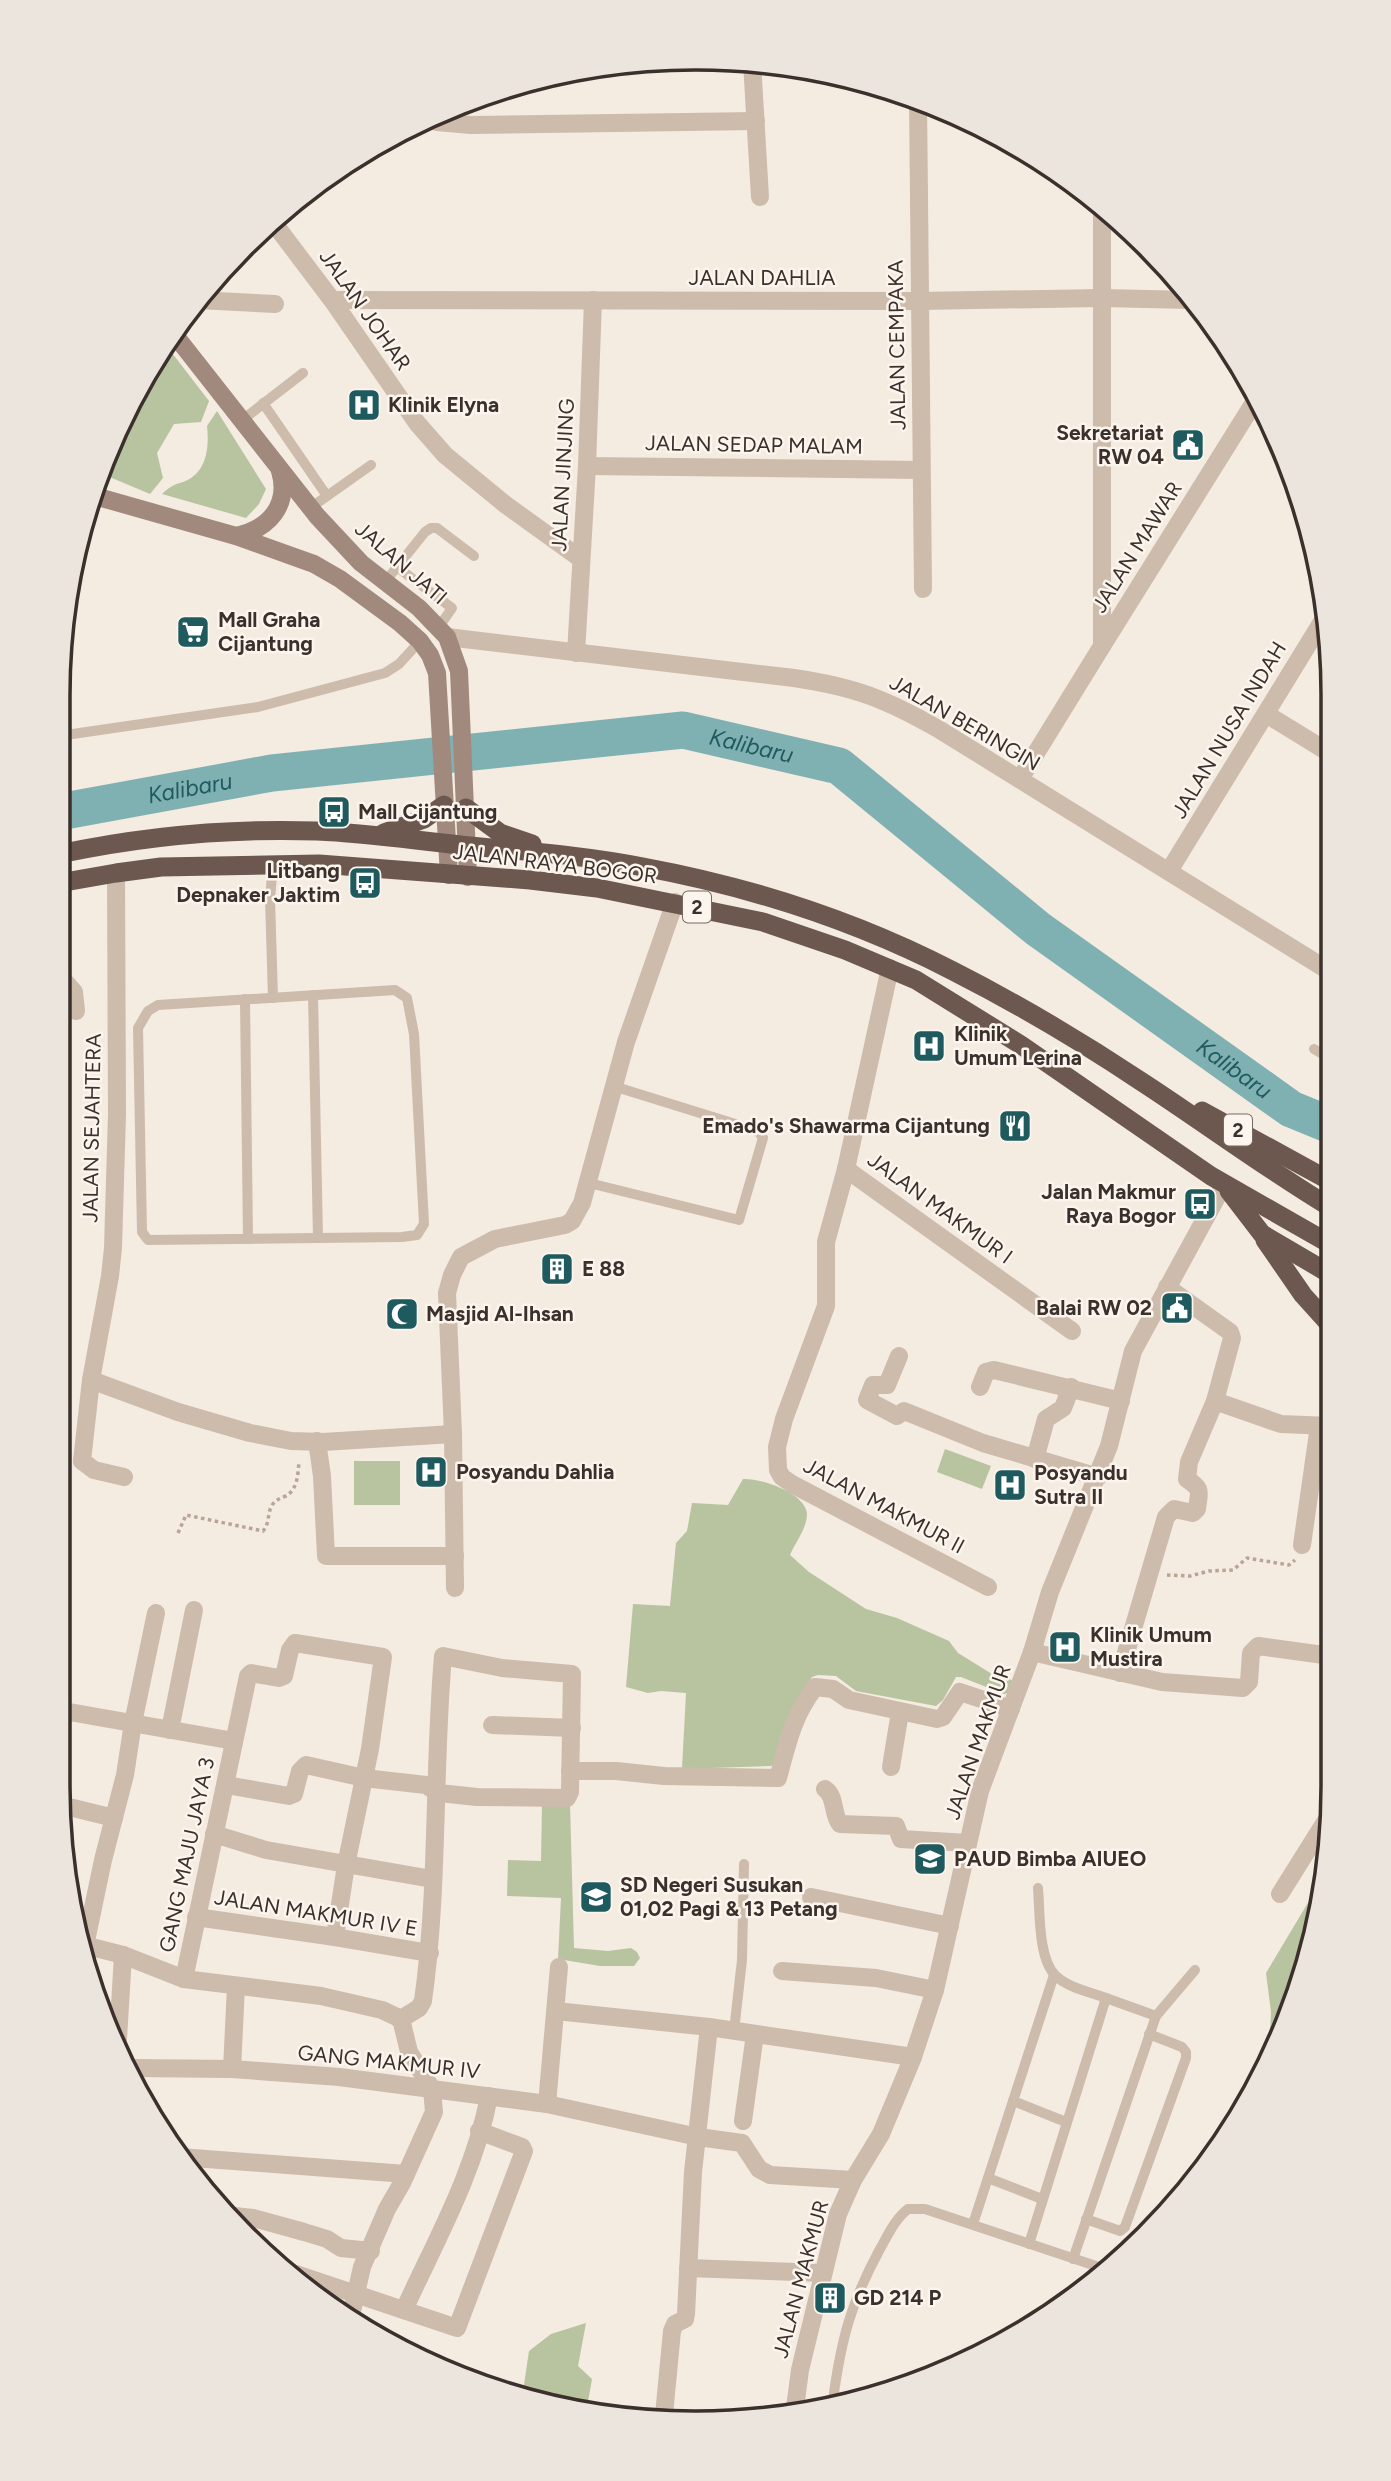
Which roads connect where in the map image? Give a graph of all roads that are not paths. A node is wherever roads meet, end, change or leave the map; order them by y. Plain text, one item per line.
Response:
1 (753, 73) edge
2 (918, 111) edge
3 (756, 121) junction
4 (446, 123) edge
5 (760, 197) dead end
6 (1102, 220) edge
7 (278, 229) edge
8 (1101, 298) junction
9 (211, 300) edge
10 (332, 300) junction
11 (593, 300) junction
12 (1180, 300) edge
13 (919, 301) junction
14 (275, 304) dead end
15 (180, 341) edge
16 (303, 373) dead end
17 (264, 402) junction
18 (1250, 408) edge
19 (241, 421) junction
20 (371, 465) dead end
21 (587, 466) junction
22 (920, 470) junction
23 (280, 471) junction
24 (327, 496) junction
25 (102, 498) edge
26 (310, 508) junction
27 (236, 536) junction
28 (474, 556) dead end
29 (581, 559) junction
30 (397, 567) junction
31 (385, 582) junction
32 (923, 589) dead end
33 (1317, 629) edge
34 (443, 632) junction
35 (420, 642) junction
36 (1102, 646) junction
37 (576, 653) junction
38 (1266, 714) junction
39 (70, 734) edge
40 (1321, 748) edge
41 (1020, 779) junction
42 (444, 798) junction
43 (466, 803) junction
44 (373, 836) junction
45 (447, 843) junction
46 (468, 845) junction
47 (70, 852) edge
48 (572, 856) junction
49 (273, 864) junction
50 (1169, 871) junction
51 (116, 873) junction
52 (459, 876) junction
53 (70, 881) edge
54 (675, 902) junction
55 (1321, 966) edge
56 (890, 968) junction
57 (70, 987) edge
58 (313, 995) junction
59 (273, 998) junction
60 (245, 999) junction
61 (76, 1011) dead end
62 (1314, 1049) dead end
63 (1321, 1053) edge
64 (1144, 1083) junction
65 (613, 1086) junction
66 (846, 1169) junction
67 (1321, 1176) edge
68 (589, 1183) junction
69 (1231, 1188) junction
70 (1321, 1201) edge
71 (1262, 1234) junction
72 (318, 1238) junction
73 (248, 1239) junction
74 (1321, 1239) edge
75 (1321, 1269) edge
76 (1167, 1287) junction
77 (1321, 1315) edge
78 (1072, 1331) dead end
79 (899, 1356) dead end
80 (91, 1380) junction
81 (980, 1387) dead end
82 (1071, 1387) junction
83 (1121, 1401) junction
84 (1215, 1401) junction
85 (1321, 1426) edge
86 (453, 1434) junction
87 (309, 1441) junction
88 (1321, 1447) edge
89 (1035, 1459) junction
90 (124, 1477) dead end
91 (1098, 1477) junction
92 (1302, 1545) road end
93 (455, 1556) junction
94 (988, 1587) dead end
95 (455, 1588) dead end
96 (194, 1609) dead end
97 (156, 1613) dead end
98 (1032, 1653) junction
99 (1321, 1655) edge
100 (1120, 1673) junction
101 (1010, 1709) junction
102 (70, 1712) edge
103 (900, 1712) junction
104 (133, 1723) junction
105 (492, 1725) dead end
106 (572, 1728) junction
107 (170, 1730) junction
108 (234, 1741) junction
109 (891, 1767) dead end
110 (570, 1771) junction
111 (364, 1777) junction
112 (226, 1785) junction
113 (825, 1789) dead end
114 (437, 1792) junction
115 (71, 1807) edge
116 (114, 1818) junction
117 (1320, 1831) edge
118 (214, 1834) junction
119 (968, 1843) junction
120 (744, 1864) dead end
121 (346, 1865) junction
122 (432, 1879) junction
123 (1038, 1888) dead end
124 (1280, 1894) dead end
125 (811, 1897) dead end
126 (196, 1917) junction
127 (950, 1926) junction
128 (88, 1933) edge
129 (335, 1937) junction
130 (91, 1947) edge
131 (430, 1954) junction
132 (123, 1955) junction
133 (559, 1967) dead end
134 (1195, 1970) dead end
135 (782, 1971) dead end
136 (1054, 1975) junction
137 (184, 1979) junction
138 (236, 1986) junction
139 (935, 1990) junction
140 (1106, 1998) junction
141 (556, 2011) junction
142 (1156, 2016) junction
143 (401, 2019) junction
144 (118, 2025) edge
145 (709, 2027) junction
146 (734, 2031) junction
147 (755, 2034) junction
148 (1149, 2034) junction
149 (913, 2057) junction
150 (138, 2067) edge
151 (232, 2069) junction
152 (432, 2089) junction
153 (489, 2096) junction
154 (1013, 2101) junction
155 (547, 2104) junction
156 (743, 2121) dead end
157 (1066, 2123) junction
158 (480, 2131) junction
159 (698, 2137) junction
160 (193, 2158) edge
161 (406, 2174) junction
162 (988, 2178) junction
163 (853, 2180) junction
164 (1042, 2199) junction
165 (243, 2217) edge
166 (1086, 2220) junction
167 (973, 2224) junction
168 (1029, 2244) junction
169 (371, 2251) junction
170 (1073, 2259) junction
171 (1096, 2266) edge
172 (688, 2268) junction
173 (823, 2273) junction
174 (312, 2279) edge
175 (356, 2294) junction
176 (353, 2309) edge
177 (404, 2309) junction
178 (834, 2395) edge
179 (795, 2403) edge
180 (664, 2410) edge

1 - 3 street
2 - 13 street, JALAN CEMPAKA
3 - 4 street
3 - 5 street
6 - 8 street
7 - 10 street, JALAN JOHAR
8 - 12 street, JALAN DAHLIA
8 - 13 street, JALAN DAHLIA
8 - 36 street
9 - 14 street
10 - 11 street, JALAN DAHLIA
10 - 29 street, JALAN JOHAR
11 - 13 street, JALAN DAHLIA
11 - 21 street, JALAN JINJING
13 - 22 street, JALAN CEMPAKA
15 - 19 main road, JALAN JATI
16 - 17 lane
17 - 19 lane
17 - 24 lane
18 - 36 street, JALAN MAWAR
19 - 23 main road, JALAN JATI
20 - 24 lane
21 - 22 street, JALAN SEDAP MALAM
21 - 29 street, JALAN JINJING
22 - 32 street, JALAN CEMPAKA
23 - 26 main road, JALAN JATI
23 - 27 main road
24 - 26 lane
25 - 27 main road
26 - 31 main road, JALAN JATI
27 - 35 main road
28 - 30 lane
29 - 37 street, JALAN JINJING
30 - 31 lane
30 - 34 lane
31 - 34 main road, JALAN JATI
33 - 38 street, JALAN NUSA INDAH
34 - 37 street, JALAN BERINGIN
34 - 43 main road, JALAN JATI
35 - 39 lane
35 - 42 main road
36 - 41 street, JALAN MAWAR
37 - 41 street, JALAN BERINGIN
38 - 40 street
38 - 50 street, JALAN NUSA INDAH
41 - 50 street, JALAN BERINGIN
42 - 44 highway
42 - 45 main road
43 - 46 main road, JALAN JATI
43 - 48 highway
44 - 45 highway, JALAN RAYA BOGOR / 2
44 - 47 highway, JALAN RAYA BOGOR / 2
45 - 46 highway, JALAN RAYA BOGOR / 2
45 - 52 main road
46 - 48 highway, JALAN RAYA BOGOR / 2
46 - 52 main road, JALAN JATI
48 - 64 highway, JALAN RAYA BOGOR / 2
49 - 51 highway, JALAN RAYA BOGOR / 2
49 - 52 highway, JALAN RAYA BOGOR / 2
49 - 59 lane
50 - 55 street, JALAN BERINGIN
51 - 53 highway, JALAN RAYA BOGOR / 2
51 - 80 street, JALAN SEJAHTERA
52 - 54 highway, JALAN RAYA BOGOR / 2
54 - 56 highway, JALAN RAYA BOGOR / 2
54 - 65 street
56 - 66 street, JALAN MAKMUR I
56 - 69 highway, JALAN RAYA BOGOR / 2
57 - 61 street
58 - 59 lane
58 - 72 lane
58 - 72 lane
59 - 60 lane
60 - 73 lane
60 - 73 lane
62 - 63 lane
64 - 67 highway, JALAN RAYA BOGOR / 2
64 - 70 highway, JALAN RAYA BOGOR / 2
65 - 68 street
65 - 68 lane
66 - 78 street, JALAN MAKMUR I
66 - 94 street, JALAN MAKMUR II
68 - 86 street
69 - 71 highway, JALAN RAYA BOGOR / 2
69 - 74 highway, JALAN RAYA BOGOR / 2
69 - 76 street, JALAN MAKMUR
71 - 75 highway, JALAN RAYA BOGOR / 2
71 - 77 highway
72 - 73 lane
76 - 83 street, JALAN MAKMUR
76 - 84 street
79 - 89 street
80 - 87 street
80 - 90 street, JALAN SEJAHTERA
81 - 82 street
82 - 83 street
82 - 89 street
83 - 91 street, JALAN MAKMUR
84 - 85 street
84 - 100 street
86 - 87 street
86 - 93 street
87 - 93 street
88 - 92 street
89 - 91 street
91 - 98 street, JALAN MAKMUR
93 - 95 street
96 - 107 street
97 - 104 street
98 - 100 street
98 - 101 street, JALAN MAKMUR
99 - 100 street
101 - 103 street
101 - 119 street, JALAN MAKMUR
102 - 104 street
103 - 109 street
103 - 110 street
104 - 107 street
104 - 116 street
105 - 106 street
106 - 110 street
106 - 114 street
107 - 108 street
108 - 111 street, GANG MAJU JAYA 3
108 - 112 street, GANG MAJU JAYA 3
110 - 114 street
111 - 112 street
111 - 114 street
111 - 121 street
112 - 118 street, GANG MAJU JAYA 3
113 - 119 street
114 - 122 street
115 - 116 street
116 - 128 street
117 - 124 street
118 - 121 street
118 - 126 street, GANG MAJU JAYA 3
119 - 127 street, JALAN MAKMUR
120 - 146 lane
121 - 122 street
121 - 129 street
122 - 131 street
123 - 136 lane
125 - 127 street
126 - 129 street, JALAN MAKMUR IV E
126 - 137 street, GANG MAJU JAYA 3
127 - 139 street, JALAN MAKMUR
129 - 131 street, JALAN MAKMUR IV E
130 - 132 street, GANG MAJU JAYA 3
131 - 143 street
132 - 137 street, GANG MAJU JAYA 3
132 - 144 street
133 - 141 street
134 - 142 lane
135 - 139 street
136 - 140 lane
136 - 154 lane
137 - 138 street
138 - 143 street
138 - 151 street
139 - 149 street, JALAN MAKMUR
140 - 142 lane
140 - 157 lane
141 - 145 street
141 - 155 street
142 - 148 lane
143 - 152 street
145 - 146 street
145 - 159 street
146 - 147 street
147 - 149 street
147 - 156 street
148 - 166 lane
148 - 166 lane
149 - 163 street, JALAN MAKMUR
150 - 151 street, GANG MAKMUR IV
151 - 152 street, GANG MAKMUR IV
152 - 153 street, GANG MAKMUR IV
152 - 161 street
153 - 155 street, GANG MAKMUR IV
153 - 158 street
154 - 157 lane
154 - 162 lane
155 - 159 street, GANG MAKMUR IV
157 - 164 lane
158 - 177 street
158 - 177 street
159 - 163 street, GANG MAKMUR IV
159 - 172 street
160 - 161 street
161 - 169 street
162 - 164 lane
162 - 167 lane
163 - 173 street, JALAN MAKMUR
164 - 168 lane
165 - 169 street
166 - 170 lane
167 - 168 lane
167 - 178 lane
168 - 170 lane
169 - 175 street
170 - 171 lane
172 - 173 street
172 - 180 street
173 - 179 street, JALAN MAKMUR
174 - 175 street
175 - 176 street
175 - 177 street

